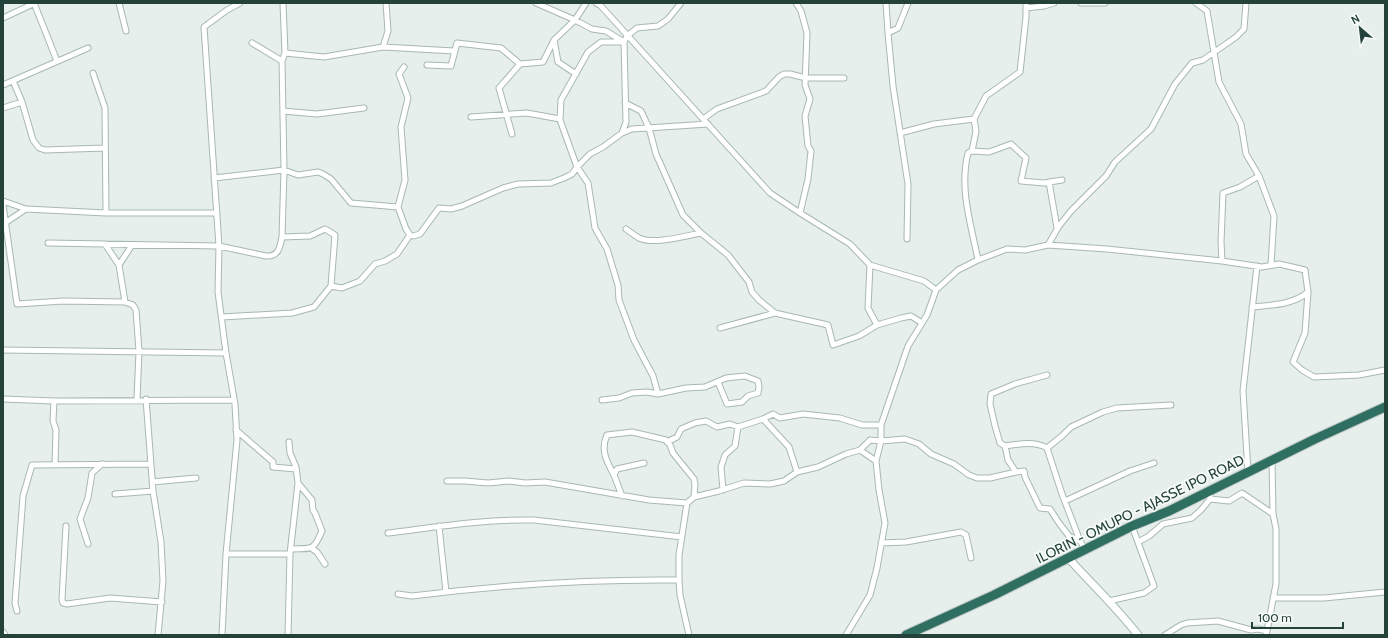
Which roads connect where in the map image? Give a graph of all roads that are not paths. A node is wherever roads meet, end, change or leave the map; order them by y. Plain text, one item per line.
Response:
1 (34, 3) edge
2 (119, 3) edge
3 (240, 3) edge
4 (283, 3) edge
5 (386, 3) edge
6 (536, 3) edge
7 (586, 3) edge
8 (681, 3) edge
9 (796, 3) edge
10 (886, 3) edge
11 (908, 3) edge
12 (1054, 3) edge
13 (1081, 3) edge
14 (1105, 3) edge
15 (1196, 3) edge
16 (1246, 3) edge
17 (599, 4) edge
18 (1026, 5) edge
19 (3, 18) edge
20 (575, 20) junction
21 (126, 31) dead end
22 (888, 33) junction
23 (627, 36) junction
24 (554, 40) junction
25 (624, 42) junction
26 (252, 43) dead end
27 (383, 46) junction
28 (88, 48) dead end
29 (454, 51) junction
30 (1214, 52) junction
31 (285, 54) junction
32 (57, 61) junction
33 (282, 61) junction
34 (427, 64) dead end
35 (520, 64) junction
36 (404, 67) dead end
37 (93, 73) dead end
38 (576, 74) junction
39 (806, 78) junction
40 (844, 78) dead end
41 (13, 81) junction
42 (3, 85) edge
43 (22, 102) junction
44 (625, 102) junction
45 (3, 108) edge
46 (364, 108) dead end
47 (283, 111) junction
48 (507, 115) junction
49 (471, 117) dead end
50 (560, 118) junction
51 (702, 119) junction
52 (974, 119) junction
53 (708, 124) junction
54 (649, 128) junction
55 (622, 133) junction
56 (900, 133) junction
57 (512, 134) dead end
58 (105, 148) junction
59 (972, 151) junction
60 (577, 167) junction
61 (284, 170) junction
62 (1259, 176) junction
63 (214, 178) junction
64 (1062, 180) dead end
65 (1049, 182) junction
66 (3, 201) edge
67 (3, 205) edge
68 (398, 207) junction
69 (26, 209) junction
70 (106, 213) junction
71 (217, 213) junction
72 (800, 213) junction
73 (5, 222) junction
74 (626, 228) dead end
75 (1057, 229) junction
76 (701, 233) junction
77 (410, 235) junction
78 (282, 237) junction
79 (907, 239) dead end
80 (48, 243) dead end
81 (105, 244) junction
82 (132, 244) junction
83 (1048, 245) junction
84 (219, 246) junction
85 (978, 260) junction
86 (1222, 261) junction
87 (120, 265) junction
88 (870, 265) junction
89 (1271, 265) junction
90 (1256, 266) junction
91 (331, 286) junction
92 (936, 290) junction
93 (1308, 292) junction
94 (125, 302) junction
95 (1252, 307) junction
96 (775, 313) junction
97 (222, 317) junction
98 (922, 323) junction
99 (877, 325) junction
100 (720, 328) dead end
101 (3, 350) edge
102 (139, 351) junction
103 (226, 352) junction
104 (1385, 370) edge
105 (1047, 375) dead end
106 (718, 382) junction
107 (658, 394) junction
108 (3, 399) edge
109 (137, 399) junction
110 (146, 399) junction
111 (234, 400) junction
112 (602, 400) dead end
113 (54, 401) junction
114 (1171, 405) dead end
115 (1385, 407) edge
116 (763, 419) junction
117 (881, 424) junction
118 (738, 427) junction
119 (236, 430) junction
120 (881, 441) junction
121 (289, 442) dead end
122 (667, 442) junction
123 (1005, 446) junction
124 (1047, 448) junction
125 (860, 450) junction
126 (1272, 460) junction
127 (876, 461) junction
128 (644, 463) dead end
129 (1154, 463) dead end
130 (102, 464) junction
131 (150, 464) junction
132 (55, 465) junction
133 (296, 469) junction
134 (797, 472) junction
135 (1016, 472) junction
136 (1248, 472) junction
137 (614, 475) junction
138 (196, 478) dead end
139 (447, 481) dead end
140 (152, 482) junction
141 (298, 482) junction
142 (723, 490) junction
143 (152, 491) junction
144 (115, 494) dead end
145 (1209, 495) junction
146 (622, 496) junction
147 (694, 497) junction
148 (1065, 501) junction
149 (687, 503) junction
150 (1273, 514) junction
151 (66, 526) dead end
152 (439, 526) junction
153 (1132, 526) junction
154 (388, 533) dead end
155 (682, 537) junction
156 (1080, 541) junction
157 (1138, 542) junction
158 (881, 543) junction
159 (88, 544) dead end
160 (311, 548) junction
161 (1085, 549) junction
162 (290, 551) junction
163 (226, 554) junction
164 (971, 558) dead end
165 (1069, 559) junction
166 (325, 564) dead end
167 (679, 580) junction
168 (446, 592) junction
169 (1385, 592) edge
170 (398, 594) dead end
171 (1273, 598) junction
172 (1108, 601) junction
173 (162, 602) junction
174 (17, 611) dead end
175 (3, 632) edge
176 (921, 632) edge
177 (1266, 633) edge
178 (5, 635) edge
179 (158, 635) edge
180 (222, 635) edge
181 (288, 635) edge
182 (689, 635) edge
183 (846, 635) edge
184 (906, 635) edge
185 (1138, 635) edge
186 (1165, 635) edge

1 - 19 street
1 - 32 street
2 - 21 street
3 - 63 street
4 - 31 street
5 - 27 street
6 - 20 street
7 - 20 street
8 - 23 street
9 - 39 street
10 - 22 street
11 - 22 street
12 - 18 street
13 - 14 street
15 - 30 street
16 - 30 street
17 - 23 street
18 - 52 street
20 - 24 street
20 - 25 street
22 - 56 street
23 - 25 street
23 - 51 street
24 - 35 street
24 - 38 street
25 - 38 street
25 - 44 street
26 - 33 street
27 - 29 street
27 - 31 street
28 - 32 street
29 - 34 street
29 - 35 street
30 - 62 street
30 - 75 street
31 - 33 street
32 - 41 street
33 - 47 street
35 - 48 street
36 - 68 street
37 - 58 street
38 - 50 street
39 - 40 street
39 - 51 street
39 - 72 street
41 - 42 street
41 - 43 street
43 - 45 street
43 - 58 street
44 - 54 street
44 - 55 street
46 - 47 street
47 - 61 street
48 - 49 street
48 - 50 street
48 - 57 street
50 - 60 street
51 - 53 street
52 - 56 street
52 - 59 street
53 - 54 street
53 - 72 street
54 - 55 street
54 - 76 street
55 - 60 street
56 - 79 street
58 - 70 street
59 - 65 street
59 - 85 street
60 - 77 street
60 - 107 street
61 - 63 street
61 - 68 street
61 - 78 street
62 - 86 street
62 - 89 street
63 - 71 street
64 - 65 street
65 - 75 street
66 - 69 street
67 - 73 street
68 - 77 street
69 - 70 street
69 - 73 street
70 - 71 street
71 - 84 street
72 - 88 street
73 - 94 street
74 - 76 street
75 - 83 street
76 - 96 street
77 - 91 street
78 - 84 street
78 - 91 street
80 - 81 street
81 - 82 street
81 - 87 street
82 - 84 street
82 - 87 street
83 - 85 street
83 - 86 street
84 - 97 street
85 - 92 street
86 - 90 street
87 - 94 street
88 - 92 street
88 - 99 street
89 - 90 street
89 - 93 street
90 - 95 street
91 - 97 street
92 - 98 street
93 - 95 street
93 - 104 street
94 - 102 street
95 - 136 street
96 - 99 street
96 - 100 street
97 - 103 street
98 - 99 street
98 - 117 street
101 - 102 street
102 - 103 street
102 - 109 street
103 - 111 street
105 - 123 street
106 - 106 street
106 - 107 street
107 - 112 street
108 - 113 street
109 - 110 street
109 - 113 street
110 - 111 street
110 - 131 street
111 - 119 street
113 - 132 street
114 - 124 street
115 - 126 highway, ILORIN - OMUPO - AJASSE IPO ROAD
116 - 117 street
116 - 118 street
116 - 134 street
117 - 120 street
118 - 122 street
118 - 142 street
119 - 133 street
119 - 163 street
120 - 125 street
120 - 127 street
120 - 135 street
121 - 133 street
122 - 137 street
122 - 147 street
123 - 124 street
123 - 135 street
124 - 148 street
125 - 127 street
125 - 134 street
126 - 136 highway, ILORIN - OMUPO - AJASSE IPO ROAD
126 - 150 street
127 - 158 street
128 - 137 street
129 - 148 street
130 - 131 street
130 - 132 street
130 - 159 street
131 - 140 street
132 - 174 street
133 - 141 street
134 - 142 street
135 - 156 street
136 - 145 highway, ILORIN - OMUPO - AJASSE IPO ROAD
137 - 146 street
138 - 140 street
139 - 146 street
140 - 143 street
141 - 160 street
141 - 162 street
142 - 147 street
143 - 144 street
143 - 173 street
145 - 150 street
145 - 153 highway, ILORIN - OMUPO - AJASSE IPO ROAD
145 - 157 street
146 - 149 street
147 - 149 street
148 - 156 street
149 - 155 street
150 - 171 street
151 - 173 street
152 - 154 street
152 - 155 street
152 - 168 street
153 - 157 street
153 - 161 highway, ILORIN - OMUPO - AJASSE IPO ROAD
155 - 167 street
156 - 161 street
157 - 172 street
158 - 164 street
158 - 183 street
160 - 162 street
160 - 166 street
161 - 165 highway, ILORIN - OMUPO - AJASSE IPO ROAD
162 - 163 street
162 - 181 street
163 - 180 street
165 - 172 street
165 - 176 highway, ILORIN - OMUPO - AJASSE IPO ROAD
167 - 168 street
167 - 182 street
168 - 170 street
169 - 171 street
171 - 177 street
172 - 185 street
173 - 179 street
175 - 178 street
176 - 184 highway, ILORIN - OMUPO - AJASSE IPO ROAD
177 - 186 street

